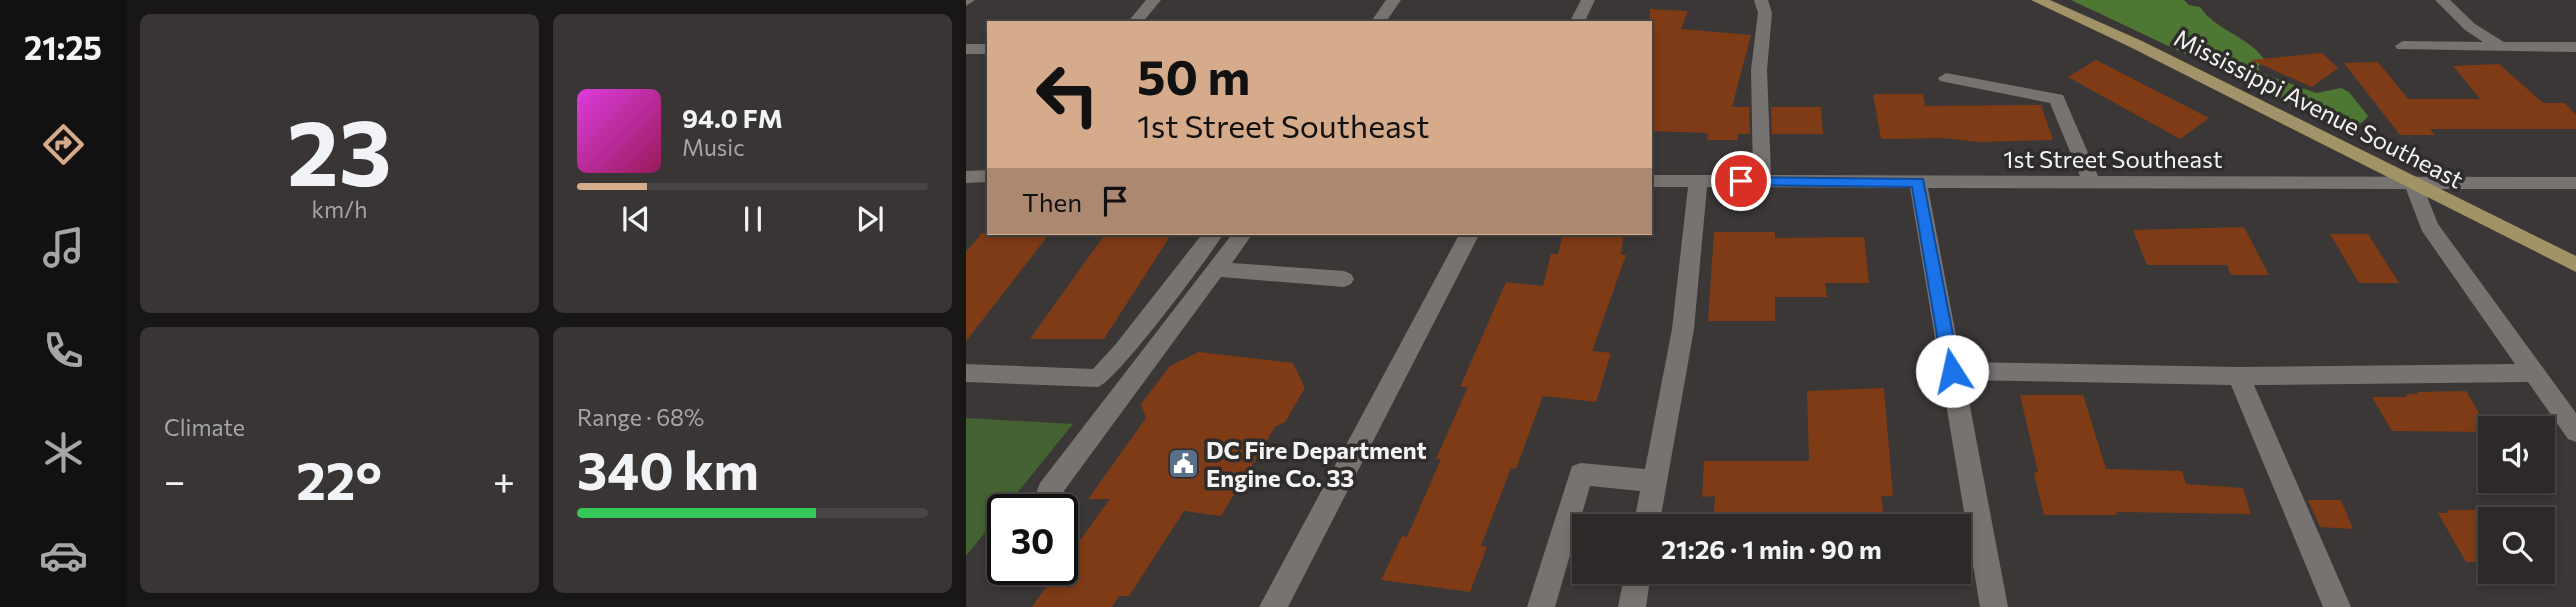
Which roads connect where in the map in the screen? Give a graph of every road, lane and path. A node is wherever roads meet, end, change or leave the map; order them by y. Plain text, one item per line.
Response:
1 (1154, 0) edge
2 (1395, 0) edge
3 (1588, 0) edge
4 (1761, 0) edge
5 (2038, 0) edge
6 (2442, 0) edge
7 (1136, 21) edge
8 (1379, 21) edge
9 (1577, 21) edge
10 (2403, 46) dead end
11 (2500, 46) junction
12 (2576, 47) edge
13 (987, 49) edge
14 (966, 50) edge
15 (1946, 78) dead end
16 (987, 176) edge
17 (966, 177) edge
18 (1652, 181) edge
19 (1698, 181) junction
20 (1762, 182) junction
21 (1918, 182) junction
22 (2092, 183) junction
23 (2413, 183) junction
24 (2576, 183) edge
25 (1212, 235) edge
26 (1242, 235) edge
27 (1469, 235) edge
28 (2576, 265) edge
29 (1216, 269) junction
30 (1344, 279) dead end
31 (1952, 371) junction
32 (966, 373) edge
33 (2534, 373) junction
34 (2239, 376) junction
35 (2576, 432) edge
36 (1655, 481) junction
37 (1049, 491) dead end
38 (1649, 514) edge
39 (1636, 584) edge
40 (1273, 607) edge
41 (1541, 607) edge
42 (1632, 607) edge
43 (1994, 607) edge
44 (2337, 607) edge

1 - 7 street
2 - 8 street
3 - 9 street
4 - 20 street
5 - 23 main road, Mississippi Avenue Southeast
6 - 11 street
10 - 11 street
11 - 12 street
13 - 14 street
15 - 22 street
16 - 17 street
18 - 19 street, 1st Street Southeast
19 - 20 street, 1st Street Southeast
19 - 36 street
20 - 21 street, 1st Street Southeast
21 - 22 street, 1st Street Southeast
21 - 31 street
22 - 23 street, 1st Street Southeast
23 - 24 street, 1st Street Southeast
23 - 28 main road, Mississippi Avenue Southeast
23 - 33 street
25 - 32 street
26 - 29 street
27 - 40 street
29 - 30 street
29 - 37 street
31 - 34 street
31 - 43 street
33 - 34 street
33 - 35 street
34 - 44 street
36 - 38 street
36 - 41 street
39 - 42 street

